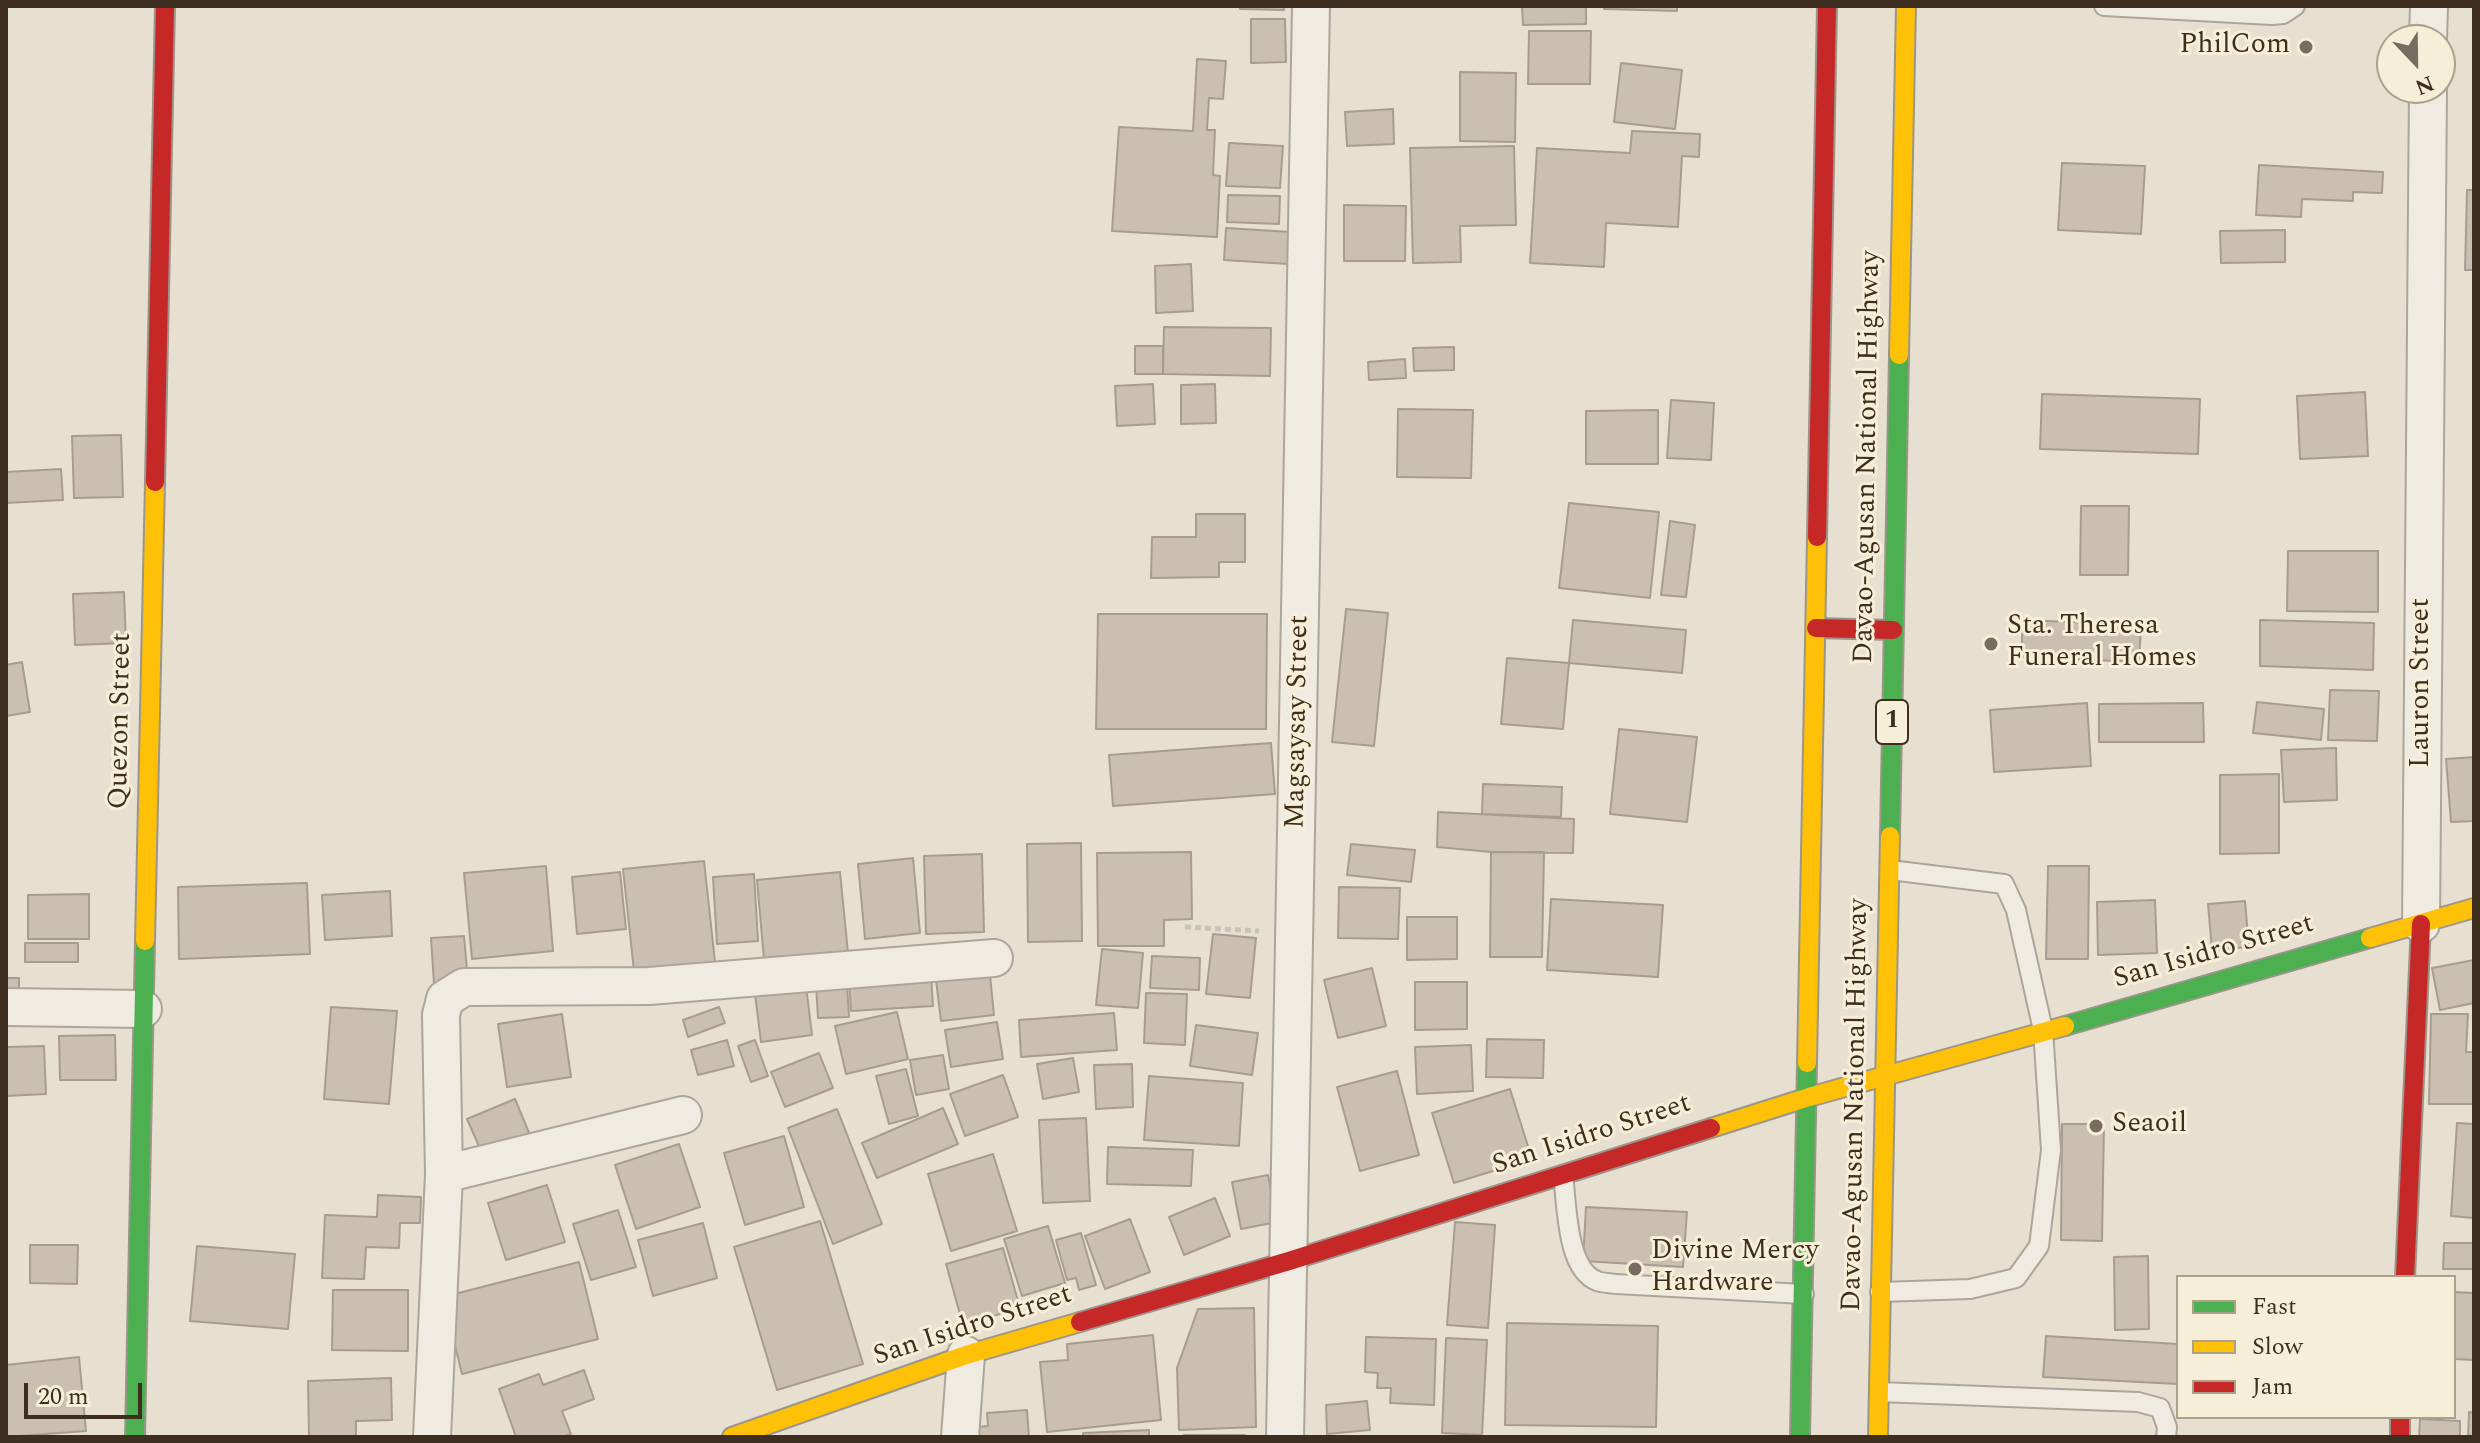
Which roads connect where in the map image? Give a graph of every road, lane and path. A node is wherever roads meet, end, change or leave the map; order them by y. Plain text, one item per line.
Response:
1 (165, 6) edge
2 (1311, 6) edge
3 (1827, 6) edge
4 (1906, 6) edge
5 (2104, 6) edge
6 (2295, 6) edge
7 (2428, 104) edge
8 (1816, 628) junction
9 (1893, 630) junction
10 (1890, 870) junction
11 (2474, 908) edge
12 (2421, 924) junction
13 (1185, 927) dead end
14 (1295, 933) junction
15 (994, 958) dead end
16 (6, 1007) edge
17 (143, 1009) junction
18 (2043, 1030) junction
19 (1885, 1078) junction
20 (1809, 1097) junction
21 (683, 1115) dead end
22 (444, 1174) junction
23 (1563, 1175) junction
24 (1289, 1261) junction
25 (2405, 1275) edge
26 (1880, 1292) junction
27 (1804, 1294) junction
28 (966, 1355) junction
29 (1879, 1392) junction
30 (135, 1437) edge
31 (432, 1437) edge
32 (732, 1437) edge
33 (960, 1437) edge
34 (1285, 1437) edge
35 (1800, 1437) edge
36 (1878, 1437) edge
37 (2166, 1437) edge

1 - 17 main road, Quezon Street
2 - 14 street, Magsaysay Street
3 - 8 main road, Davao-Agusan National Highway
4 - 9 main road, Davao-Agusan National Highway / 1
5 - 6 lane
7 - 12 street, Lauron Street
8 - 9 main road
8 - 20 main road, Davao-Agusan National Highway
9 - 10 main road, Davao-Agusan National Highway / 1
10 - 18 lane
10 - 19 main road, Davao-Agusan National Highway / 1
11 - 12 main road, San Isidro Street
12 - 18 main road, San Isidro Street
12 - 25 main road, Lauron Street
13 - 14 path
14 - 24 street, Magsaysay Street
15 - 22 street
16 - 17 street
17 - 30 main road, Quezon Street
18 - 19 main road, San Isidro Street
18 - 26 lane
19 - 20 main road, San Isidro Street
19 - 26 main road, Davao-Agusan National Highway / 1
20 - 23 main road, San Isidro Street
20 - 27 main road, Davao-Agusan National Highway
21 - 22 street
22 - 31 street
23 - 24 main road, San Isidro Street
23 - 27 lane
24 - 28 main road, San Isidro Street
24 - 34 street, Magsaysay Street
26 - 29 main road, Davao-Agusan National Highway / 1
27 - 35 main road, Davao-Agusan National Highway
28 - 32 main road, San Isidro Street
28 - 33 street
29 - 36 main road, Davao-Agusan National Highway / 1
29 - 37 lane

